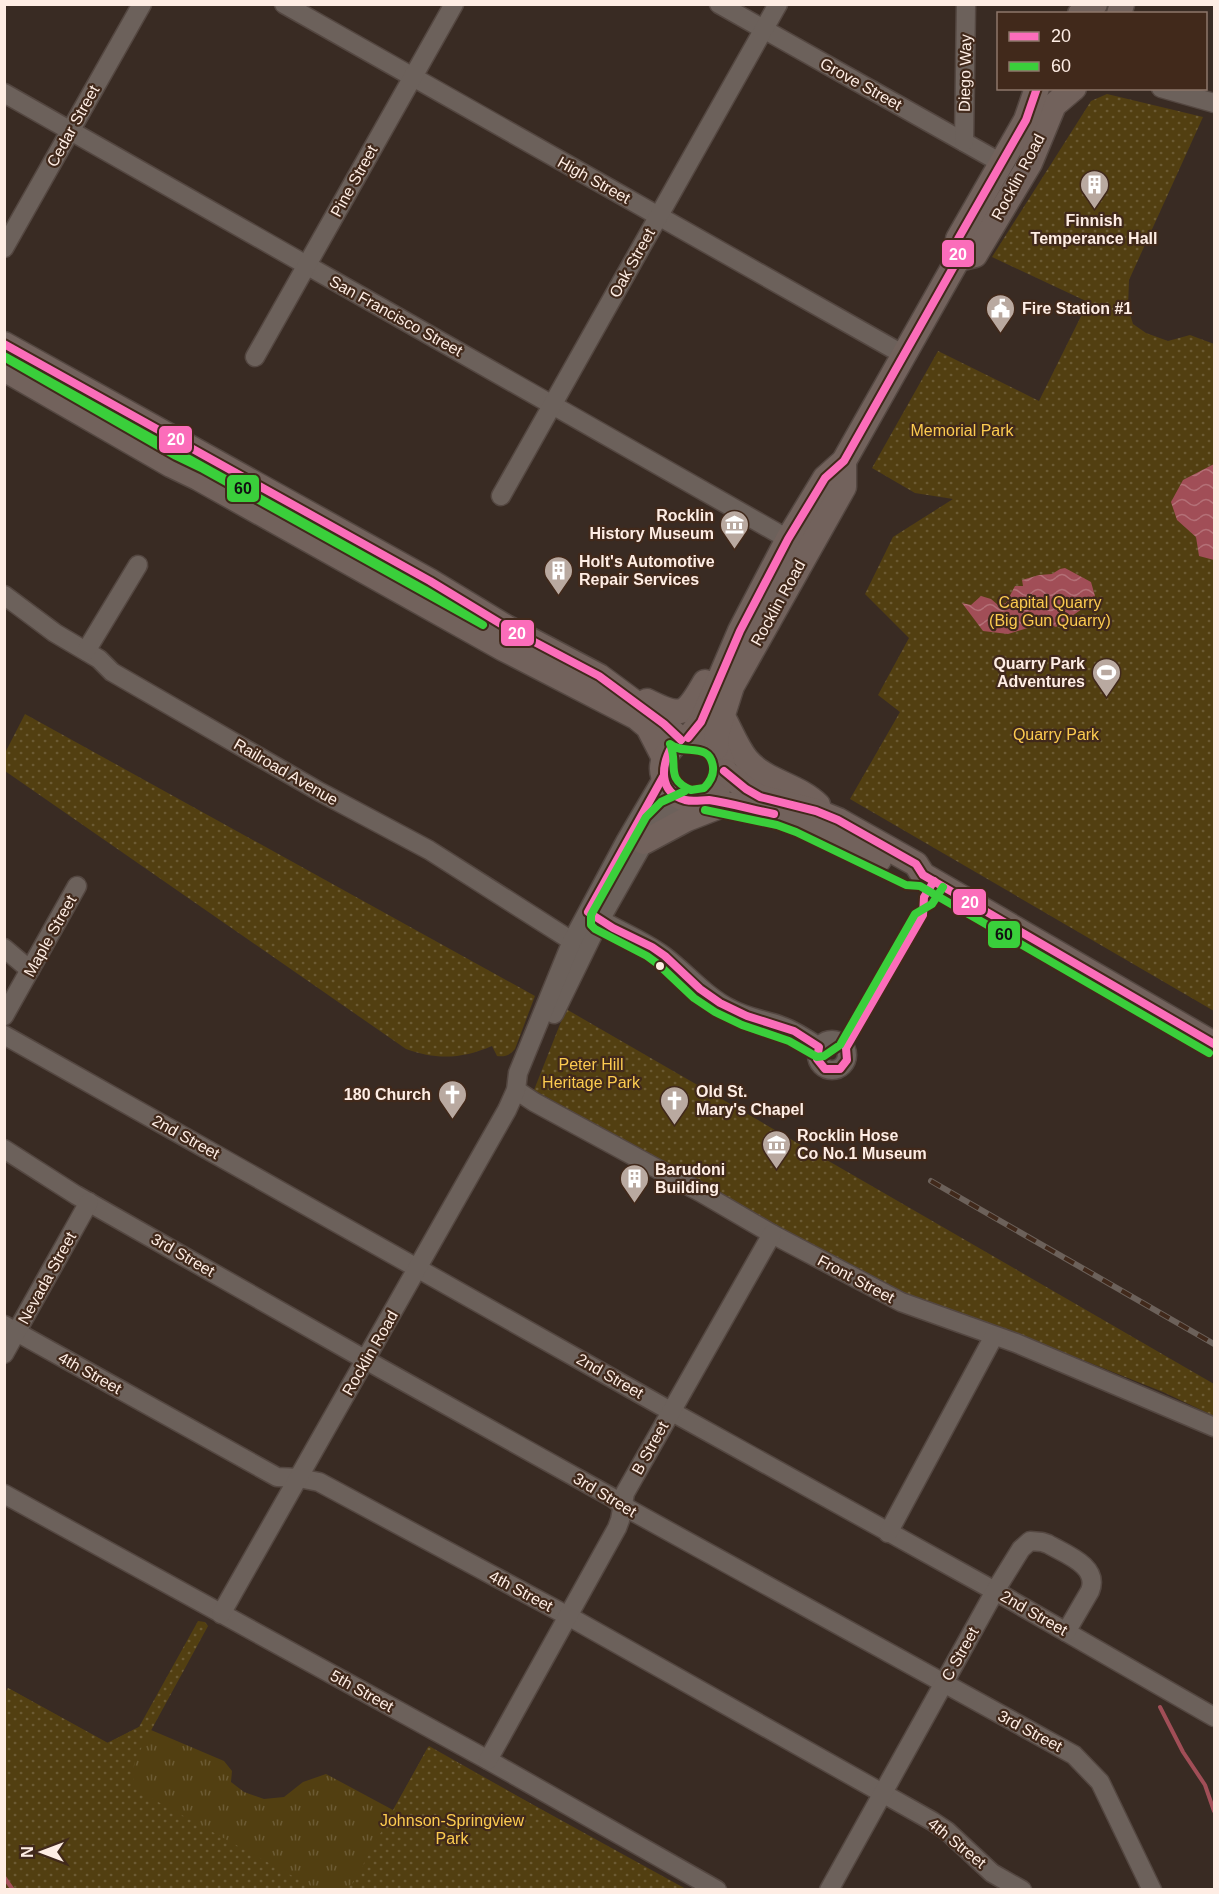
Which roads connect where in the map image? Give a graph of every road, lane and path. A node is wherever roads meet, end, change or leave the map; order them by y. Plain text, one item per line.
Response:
1 (142, 4) edge
2 (284, 4) edge
3 (454, 4) edge
4 (719, 4) edge
5 (778, 4) edge
6 (966, 4) edge
7 (764, 30) junction
8 (412, 77) junction
9 (1036, 90) edge
10 (1072, 90) edge
11 (1169, 90) edge
12 (4, 93) edge
13 (1215, 102) edge
14 (1048, 120) junction
15 (71, 131) junction
16 (964, 142) junction
17 (1003, 164) junction
18 (657, 216) junction
19 (984, 239) junction
20 (4, 248) edge
21 (958, 259) junction
22 (306, 266) junction
23 (4, 344) edge
24 (904, 355) junction
25 (255, 357) dead end
26 (4, 369) edge
27 (552, 404) junction
28 (843, 460) junction
29 (501, 496) dead end
30 (788, 539) junction
31 (138, 565) dead end
32 (4, 595) edge
33 (776, 607) junction
34 (740, 631) junction
35 (86, 651) junction
36 (599, 676) junction
37 (722, 715) junction
38 (684, 739) junction
39 (716, 748) junction
40 (663, 767) junction
41 (724, 771) junction
42 (708, 802) junction
43 (831, 818) junction
44 (644, 842) junction
45 (923, 875) junction
46 (77, 886) dead end
47 (594, 916) junction
48 (572, 941) junction
49 (4, 948) edge
50 (30, 970) junction
51 (4, 1016) edge
52 (4, 1035) edge
53 (1215, 1044) edge
54 (819, 1047) dead end
55 (516, 1090) junction
56 (4, 1149) edge
57 (89, 1202) junction
58 (772, 1234) junction
59 (419, 1268) junction
60 (11, 1328) edge
61 (994, 1336) junction
62 (4, 1354) edge
63 (366, 1360) junction
64 (671, 1411) junction
65 (1215, 1427) edge
66 (299, 1478) junction
67 (4, 1494) edge
68 (623, 1506) junction
69 (888, 1533) junction
70 (995, 1591) junction
71 (221, 1614) junction
72 (568, 1616) junction
73 (1066, 1632) junction
74 (944, 1684) junction
75 (1215, 1717) edge
76 (488, 1760) junction
77 (882, 1793) junction
78 (717, 1890) edge
79 (829, 1890) edge
80 (1022, 1890) edge
81 (1152, 1890) edge

1 - 15 street, Cedar Street
2 - 8 street, High Street
3 - 8 street, Pine Street
4 - 7 street, Grove Street
5 - 7 street, Oak Street
6 - 16 street, Diego Way
7 - 16 street, Grove Street
7 - 18 street, Oak Street
8 - 18 street, High Street
8 - 22 street, Pine Street
9 - 17 main road, Rocklin Road
10 - 14 main road, Rocklin Road
11 - 13 street
12 - 15 street, San Francisco Street
14 - 17 main road
14 - 19 main road, Rocklin Road
15 - 20 street, Cedar Street
15 - 22 street, San Francisco Street
16 - 17 street, Grove Street
17 - 19 main road
17 - 21 main road, Rocklin Road
18 - 24 street, High Street
18 - 27 street, Oak Street
19 - 21 main road, Rocklin Road
21 - 24 main road, Rocklin Road
22 - 25 street, Pine Street
22 - 27 street, San Francisco Street
23 - 36 main road
24 - 28 main road, Rocklin Road
26 - 40 main road
27 - 29 street, Oak Street
27 - 30 street, San Francisco Street
28 - 30 main road, Rocklin Road
28 - 33 main road, Rocklin Road
30 - 33 main road
30 - 34 main road, Rocklin Road
31 - 35 street
32 - 35 street, Railroad Avenue
33 - 37 main road, Rocklin Road
34 - 36 main road
34 - 38 main road, Rocklin Road
35 - 48 street, Railroad Avenue
36 - 38 main road
37 - 39 main road, Rocklin Road
37 - 43 main road
38 - 39 main road
38 - 40 main road
39 - 41 main road
40 - 42 main road
40 - 47 street, Rocklin Road
41 - 42 main road
41 - 43 main road
42 - 44 main road
42 - 44 street, Rocklin Road
42 - 45 main road
43 - 45 main road
44 - 47 street, Rocklin Road
45 - 53 main road
46 - 50 street, Maple Street
47 - 48 street, Rocklin Road
47 - 54 street
47 - 55 street, Rocklin Road
48 - 55 street, Rocklin Road
49 - 50 street
50 - 51 street, Maple Street
52 - 59 street, 2nd Street
55 - 58 street, Front Street
55 - 59 street, Rocklin Road
56 - 57 street, 3rd Street
57 - 60 street, Nevada Street
57 - 63 street, 3rd Street
58 - 61 street, Front Street
58 - 64 street, B Street
59 - 63 street, Rocklin Road
59 - 64 street, 2nd Street
60 - 62 street, Nevada Street
60 - 66 street, 4th Street
61 - 65 street, Front Street
61 - 69 street
63 - 66 street, Rocklin Road
63 - 68 street, 3rd Street
64 - 68 street, B Street
64 - 69 street, 2nd Street
66 - 71 street, Rocklin Road
66 - 72 street, 4th Street
67 - 71 street, 5th Street
68 - 72 street, B Street
68 - 74 street, 3rd Street
69 - 70 street, 2nd Street
70 - 73 street, 2nd Street
70 - 73 street, C Street
70 - 74 street, C Street
71 - 76 street, 5th Street
72 - 76 street, B Street
72 - 77 street, 4th Street
73 - 75 street, 2nd Street
74 - 77 street, C Street
74 - 81 street, 3rd Street
76 - 78 street, 5th Street
77 - 79 street, C Street
77 - 80 street, 4th Street

